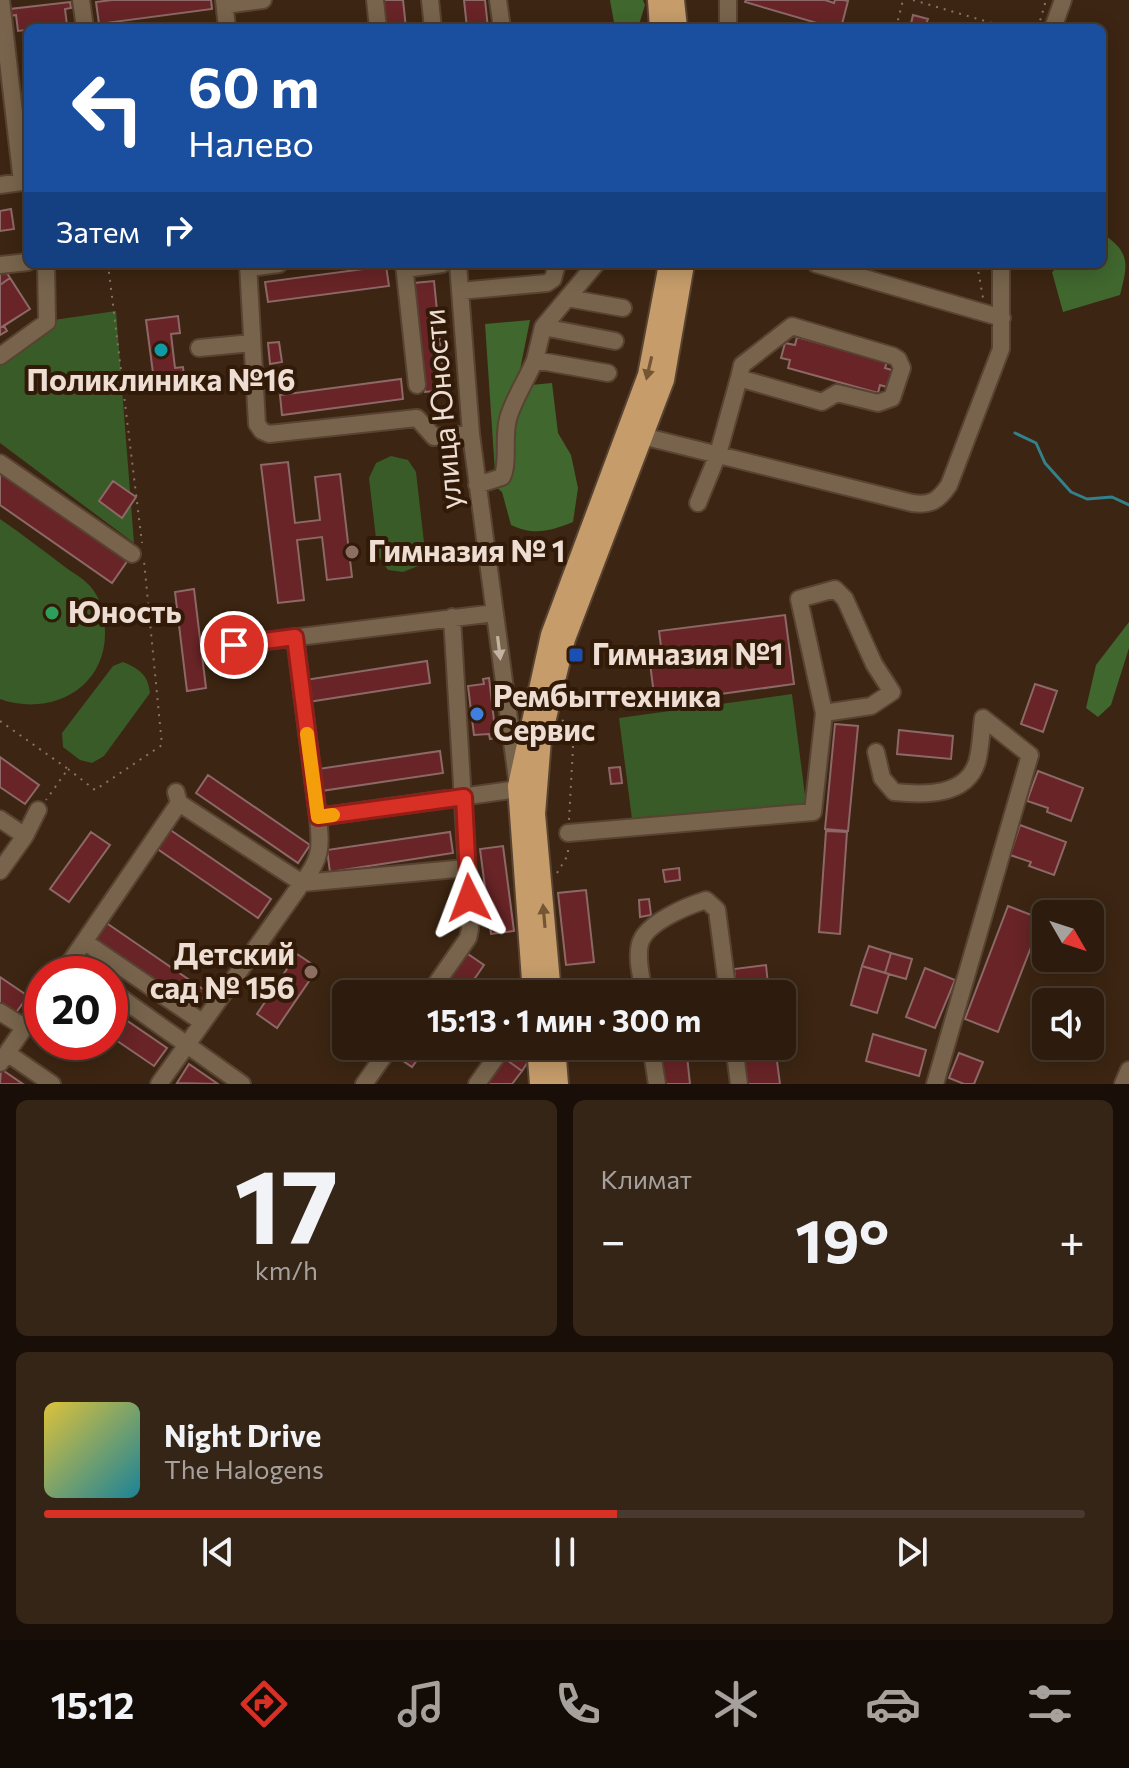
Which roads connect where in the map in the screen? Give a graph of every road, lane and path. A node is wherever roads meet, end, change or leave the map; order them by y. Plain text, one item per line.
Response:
1 (1, 0) edge
2 (81, 0) edge
3 (263, 0) edge
4 (375, 0) edge
5 (430, 0) edge
6 (498, 0) edge
7 (658, 0) edge
8 (674, 0) edge
9 (728, 0) edge
10 (903, 0) edge
11 (913, 0) edge
12 (1046, 0) edge
13 (1063, 0) edge
14 (225, 2) edge
15 (84, 24) edge
16 (227, 24) edge
17 (378, 24) edge
18 (433, 24) edge
19 (501, 24) edge
20 (660, 24) edge
21 (677, 24) edge
22 (728, 24) edge
23 (897, 24) edge
24 (995, 24) edge
25 (1039, 24) edge
26 (1054, 24) edge
27 (4, 59) edge
28 (22, 182) junction
29 (0, 185) edge
30 (24, 200) edge
31 (24, 262) edge
32 (0, 265) edge
33 (46, 268) edge
34 (248, 268) edge
35 (405, 268) edge
36 (458, 268) edge
37 (556, 268) edge
38 (592, 268) edge
39 (668, 268) edge
40 (683, 268) edge
41 (829, 268) edge
42 (978, 268) edge
43 (1001, 268) edge
44 (460, 291) junction
45 (567, 298) junction
46 (623, 308) dead end
47 (983, 314) junction
48 (1002, 318) junction
49 (543, 327) junction
50 (615, 341) dead end
51 (252, 343) junction
52 (199, 348) dead end
53 (0, 356) edge
54 (535, 360) junction
55 (608, 373) dead end
56 (739, 378) junction
57 (417, 385) dead end
58 (471, 434) junction
59 (642, 436) junction
60 (718, 454) junction
61 (0, 463) edge
62 (477, 485) junction
63 (698, 503) dead end
64 (132, 554) dead end
65 (495, 613) junction
66 (452, 617) junction
67 (295, 637) junction
68 (234, 645) dead end
69 (824, 713) junction
70 (558, 717) dead end
71 (0, 721) edge
72 (876, 752) dead end
73 (518, 788) junction
74 (464, 797) junction
75 (38, 810) joint
76 (318, 817) junction
77 (0, 819) edge
78 (568, 833) junction
79 (25, 836) junction
80 (467, 868) junction
81 (0, 871) edge
82 (552, 880) dead end
83 (302, 883) junction
84 (85, 942) junction
85 (75, 956) edge
86 (439, 980) edge
87 (532, 980) edge
88 (550, 980) edge
89 (642, 980) edge
90 (726, 980) edge
91 (128, 1003) edge
92 (0, 1012) edge
93 (202, 1022) junction
94 (24, 1027) joint
95 (186, 1044) junction
96 (3, 1058) edge
97 (381, 1060) edge
98 (494, 1060) edge
99 (539, 1060) edge
100 (550, 1060) edge
101 (653, 1060) edge
102 (736, 1060) edge
103 (1129, 1070) edge
104 (543, 1082) edge
105 (52, 1084) edge
106 (159, 1084) edge
107 (242, 1084) edge
108 (364, 1084) edge
109 (477, 1084) edge
110 (657, 1084) edge
111 (739, 1084) edge
112 (935, 1084) edge
113 (1123, 1084) edge

1 - 27 street
2 - 15 street
3 - 14 street
4 - 17 street
5 - 18 street
6 - 19 street
7 - 20 main road
8 - 21 main road
9 - 22 street
10 - 23 path
11 - 24 path
12 - 25 path
13 - 26 street
14 - 16 street
27 - 28 street
28 - 29 street
28 - 30 path
31 - 32 street
33 - 53 street
34 - 51 street
35 - 57 street
36 - 44 street, улица Юности
37 - 44 street
38 - 45 street
39 -> 73 main road
40 - 59 main road
41 - 47 street
42 - 47 path
43 - 48 street
44 - 58 street, улица Юности
45 - 46 street
45 - 49 street
47 - 48 street
48 - 60 street
49 - 50 street
49 - 54 street
51 - 52 street
51 - 58 street
54 - 55 street
54 - 62 street
56 - 56 street
56 - 60 street
58 - 62 street, улица Юности
59 - 60 street
88 -> 59 main road
60 - 63 street
61 - 64 street
62 - 65 street, улица Юности
65 - 66 street
65 -> 73 street, улица Юности
66 - 67 street
66 - 74 street
67 - 68 street
67 - 76 street
69 - 69 street
69 - 78 street
70 - 78 path
71 - 75 path
72 - 112 street
73 - 74 street
73 - 87 main road
74 - 76 street
74 - 80 street
75 - 79 street
76 - 83 street
77 - 79 street
78 - 82 path
79 - 81 street
80 - 83 street
80 - 86 street
83 - 84 street
83 - 93 street
84 - 85 street
84 - 93 street
89 - 90 street
91 - 95 street
92 - 94 street
93 - 95 street
94 - 96 street
95 - 106 street
95 - 107 street
96 - 105 street
97 - 108 street
98 - 109 street
99 - 104 main road
100 - 104 main road
101 - 110 street
102 - 111 street
103 - 113 street

